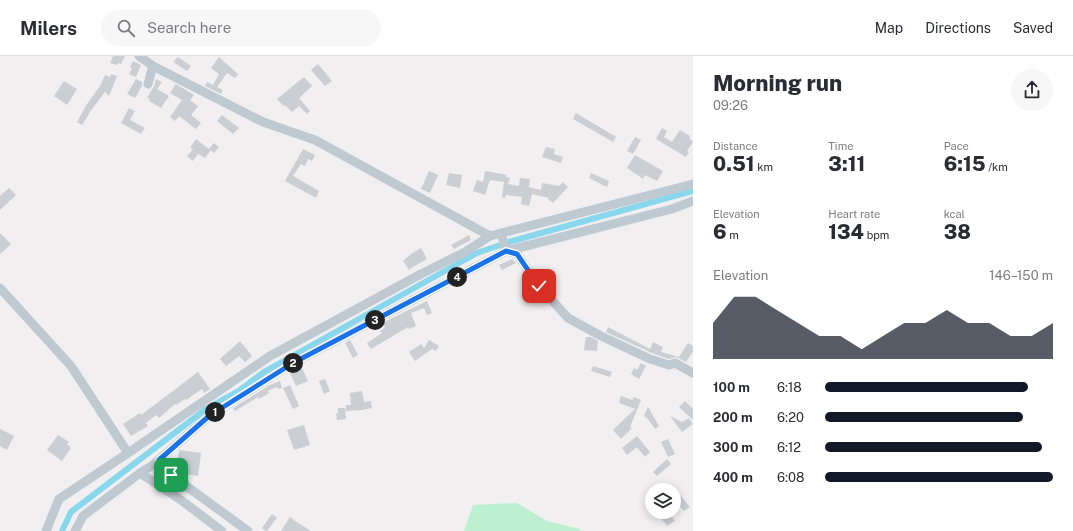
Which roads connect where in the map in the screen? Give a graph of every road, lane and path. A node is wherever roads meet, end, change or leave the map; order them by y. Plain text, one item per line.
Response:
1 (139, 56) edge
2 (153, 66) junction
3 (148, 84) dead end
4 (693, 184) edge
5 (693, 201) edge
6 (501, 233) junction
7 (490, 236) junction
8 (506, 251) junction
9 (0, 288) edge
10 (693, 373) edge
11 (128, 453) junction
12 (159, 460) junction
13 (140, 473) junction
14 (46, 531) edge
15 (75, 531) edge
16 (222, 531) edge
17 (248, 531) edge

1 - 2 street
2 - 3 street
2 - 7 street
4 - 6 street
5 - 8 street
6 - 7 street
6 - 8 street
7 - 11 street
8 - 10 street
8 - 12 street
9 - 11 street
11 - 14 street
12 - 13 street
12 - 17 street
13 - 15 street
13 - 16 street

